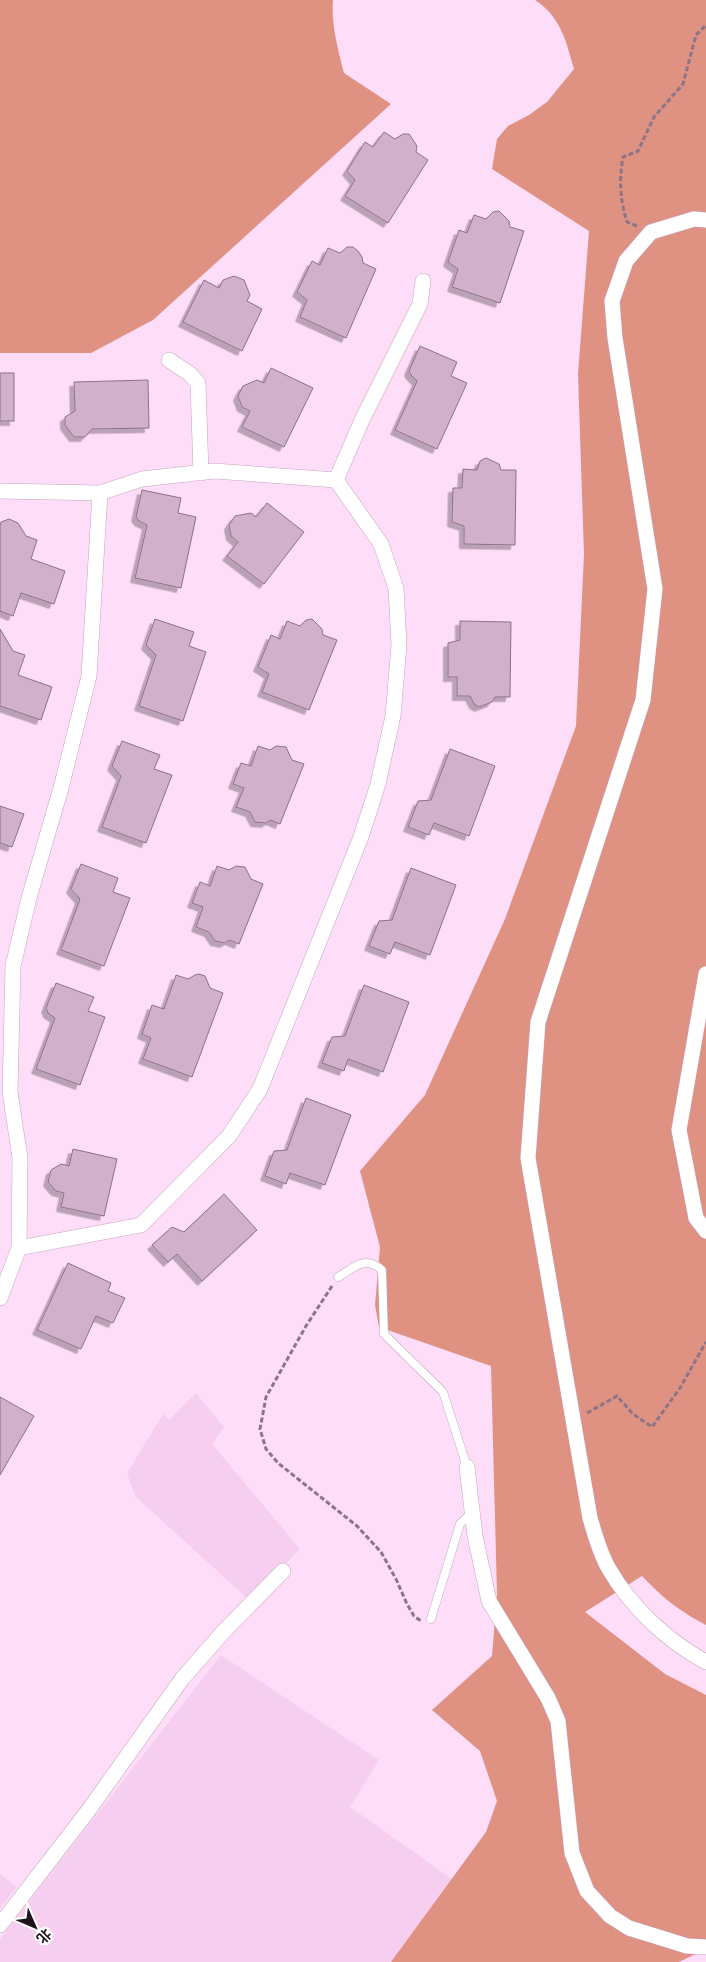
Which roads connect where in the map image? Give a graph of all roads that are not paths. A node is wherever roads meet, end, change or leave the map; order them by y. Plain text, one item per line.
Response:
1 (706, 220) edge
2 (423, 281) dead end
3 (169, 360) dead end
4 (201, 472) junction
5 (336, 480) junction
6 (0, 491) edge
7 (100, 493) junction
8 (706, 974) edge
9 (706, 1231) edge
10 (19, 1248) junction
11 (338, 1277) road end
12 (0, 1298) edge
13 (467, 1467) joint
14 (472, 1512) junction
15 (282, 1571) dead end
16 (431, 1619) road end
17 (706, 1662) edge
18 (0, 1925) edge
19 (706, 1947) edge

1 - 17 street
2 - 5 street
3 - 4 street
4 - 5 street
4 - 7 street
5 - 10 street
6 - 7 street
7 - 10 street
8 - 9 street
10 - 12 street
11 - 13 lane
13 - 14 street
14 - 16 lane
14 - 19 street
15 - 18 street

